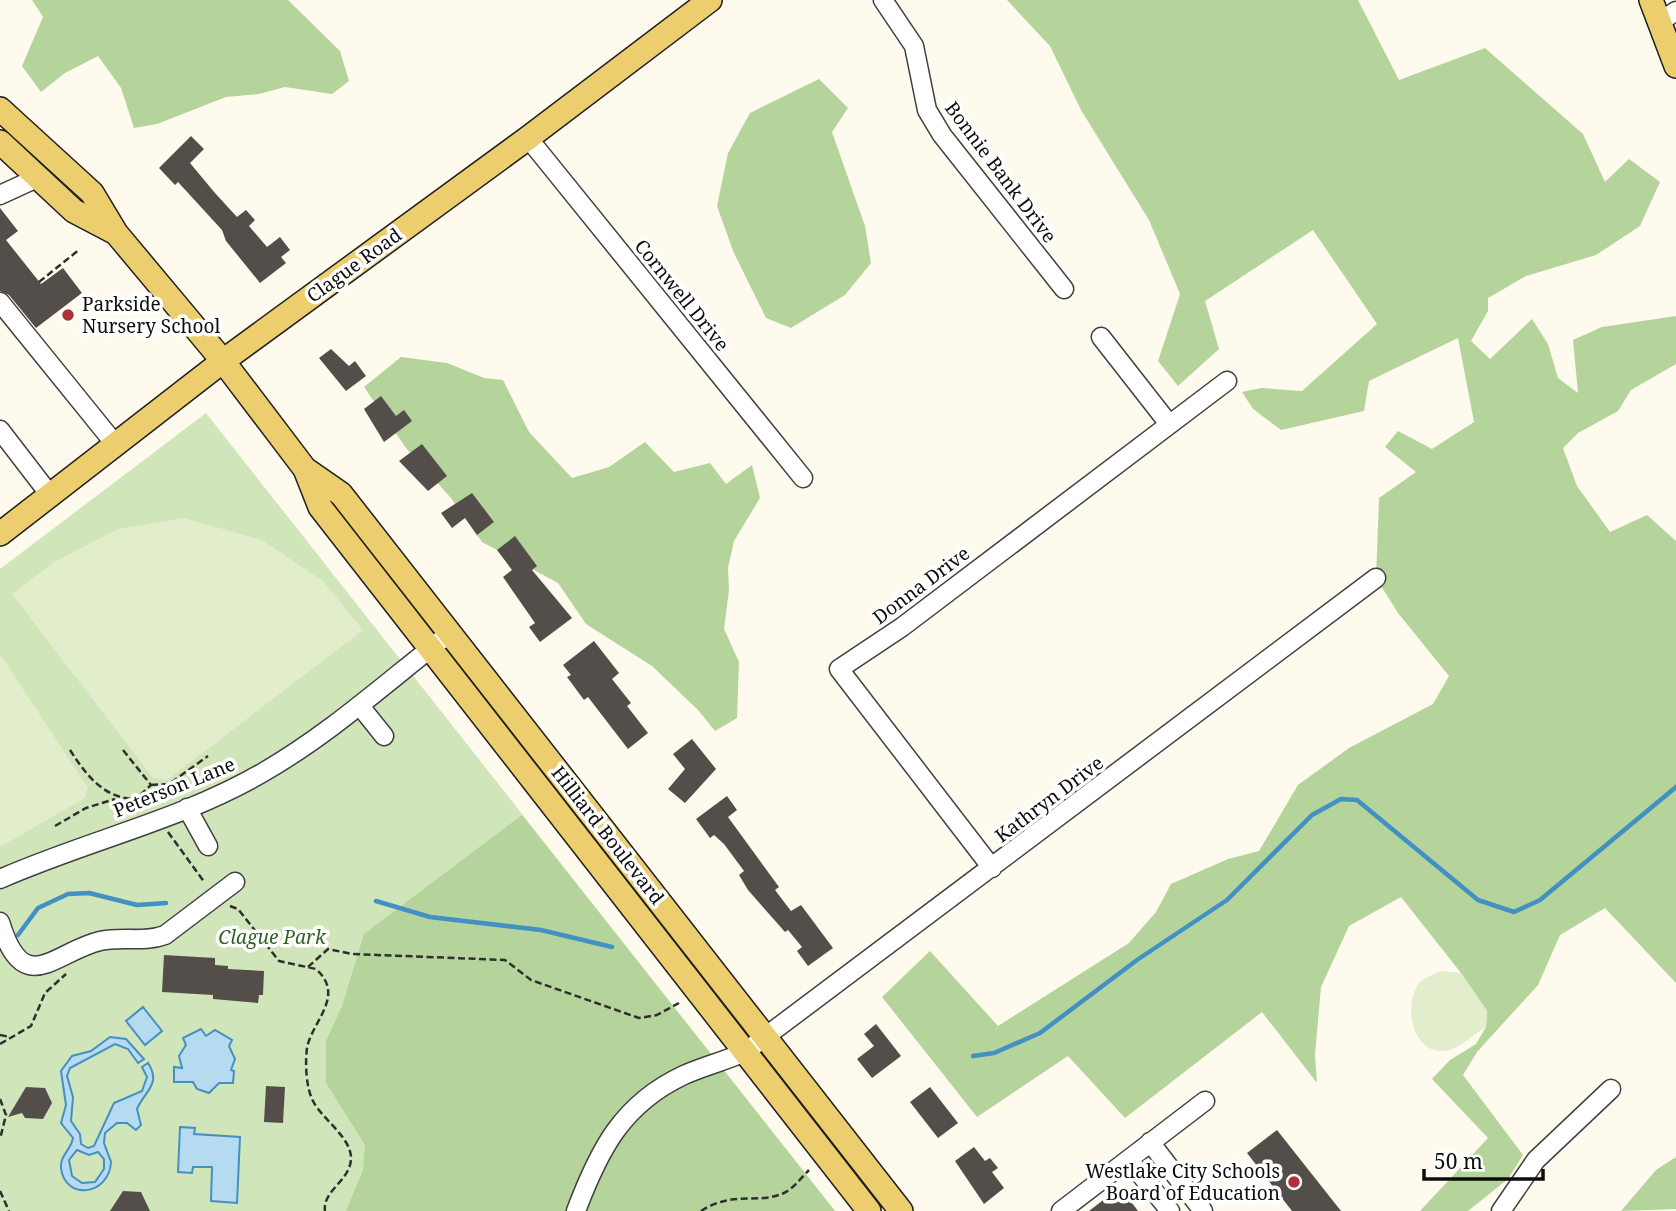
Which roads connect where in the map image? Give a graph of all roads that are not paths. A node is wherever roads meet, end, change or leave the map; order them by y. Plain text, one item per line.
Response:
1 (710, 0) edge
2 (883, 0) edge
3 (1651, 0) edge
4 (1668, 16) edge
5 (1676, 66) edge
6 (0, 109) edge
7 (528, 138) junction
8 (36, 139) junction
9 (0, 142) edge
10 (18, 157) junction
11 (39, 177) junction
12 (0, 195) edge
13 (116, 233) junction
14 (1064, 289) dead end
15 (0, 302) edge
16 (1101, 337) dead end
17 (223, 361) junction
18 (1227, 381) dead end
19 (1169, 424) junction
20 (0, 430) edge
21 (116, 444) junction
22 (306, 469) junction
23 (803, 478) dead end
24 (50, 495) junction
25 (0, 534) edge
26 (1376, 578) dead end
27 (450, 633) junction
28 (430, 649) junction
29 (360, 706) junction
30 (384, 736) dead end
31 (187, 808) junction
32 (208, 846) dead end
33 (992, 868) junction
34 (0, 879) edge
35 (235, 882) dead end
36 (0, 922) edge
37 (765, 1037) junction
38 (745, 1052) junction
39 (1611, 1088) dead end
40 (1205, 1101) dead end
41 (1150, 1142) junction
42 (1129, 1160) junction
43 (576, 1211) edge
44 (869, 1211) edge
45 (901, 1211) edge
46 (1061, 1211) edge
47 (1170, 1211) edge
48 (1203, 1211) edge
49 (1501, 1211) edge

1 - 7 main road, Clague Road
2 - 14 street, Bonnie Bank Drive
3 - 4 main road
4 - 5 main road
6 - 8 main road, Hilliard Boulevard
7 - 17 main road, Clague Road
7 - 23 street, Cornwell Drive
8 - 10 street
8 - 13 main road, Hilliard Boulevard
9 - 10 main road, Hilliard Boulevard
10 - 11 main road, Hilliard Boulevard
11 - 12 street
11 - 13 main road, Hilliard Boulevard
13 - 17 main road, Hilliard Boulevard
15 - 21 street
16 - 19 street
17 - 21 main road, Clague Road
17 - 22 main road, Hilliard Boulevard
18 - 19 street, Donna Drive
19 - 33 street, Donna Drive
20 - 24 street
21 - 24 main road, Clague Road
22 - 27 main road, Hilliard Boulevard
22 - 28 main road, Hilliard Boulevard
24 - 25 main road, Clague Road
26 - 33 street, Kathryn Drive
27 - 28 street, Peterson Lane
27 - 37 main road, Hilliard Boulevard
28 - 29 street, Peterson Lane
28 - 38 main road, Hilliard Boulevard
29 - 30 street
29 - 31 street, Peterson Lane
31 - 32 street
31 - 34 street, Peterson Lane
33 - 37 street, Kathryn Drive
35 - 36 street
37 - 38 street, Kathryn Drive
37 - 45 main road, Hilliard Boulevard
38 - 43 street, Kathryn Drive
38 - 44 main road, Hilliard Boulevard
39 - 49 street
40 - 41 street
41 - 42 street
41 - 48 street
42 - 46 street
42 - 47 street

